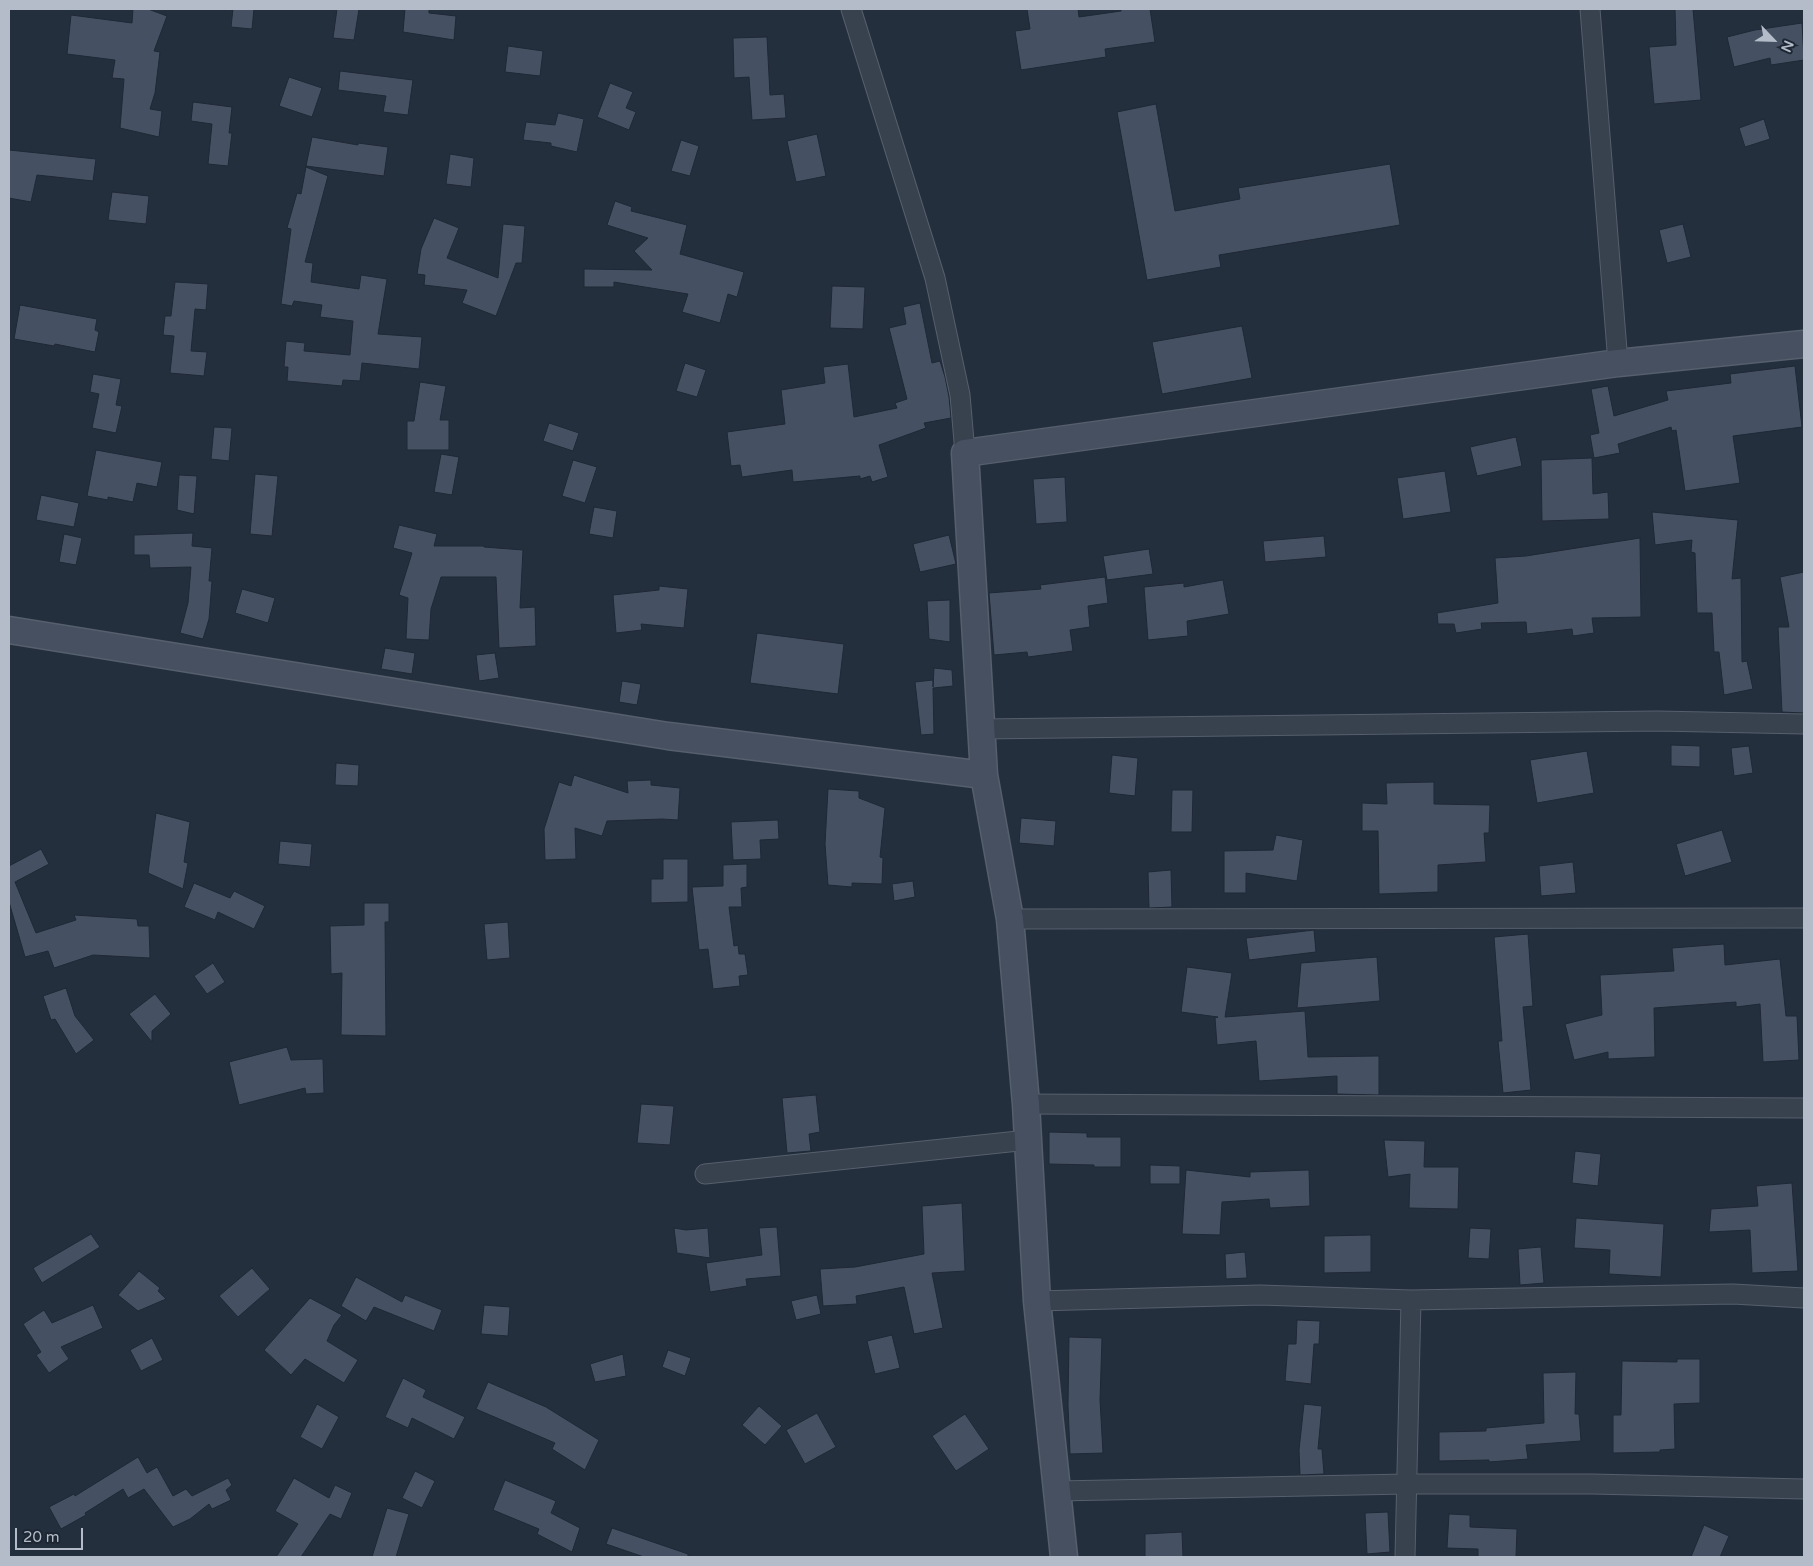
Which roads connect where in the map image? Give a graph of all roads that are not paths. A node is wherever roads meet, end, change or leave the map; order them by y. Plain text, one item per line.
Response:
1 (851, 9) edge
2 (1590, 9) edge
3 (1804, 344) edge
4 (1618, 363) junction
5 (965, 453) junction
6 (9, 630) edge
7 (1804, 724) edge
8 (980, 729) junction
9 (984, 775) junction
10 (1804, 918) edge
11 (1010, 919) junction
12 (1026, 1104) junction
13 (1804, 1108) edge
14 (1028, 1140) junction
15 (705, 1174) dead end
16 (1804, 1298) edge
17 (1411, 1300) junction
18 (1037, 1301) junction
19 (1407, 1484) junction
20 (1804, 1489) edge
21 (1058, 1491) junction
22 (1064, 1557) edge
23 (1405, 1557) edge

1 - 5 street
2 - 4 street
3 - 4 street
4 - 5 street
5 - 8 street
6 - 9 street
7 - 8 street
8 - 9 street
9 - 11 street
10 - 11 street
11 - 12 street
12 - 13 street
12 - 14 street
14 - 15 street
14 - 18 street
16 - 17 street
17 - 18 street
17 - 19 street
18 - 21 street
19 - 20 street
19 - 21 street
19 - 23 street
21 - 22 street

